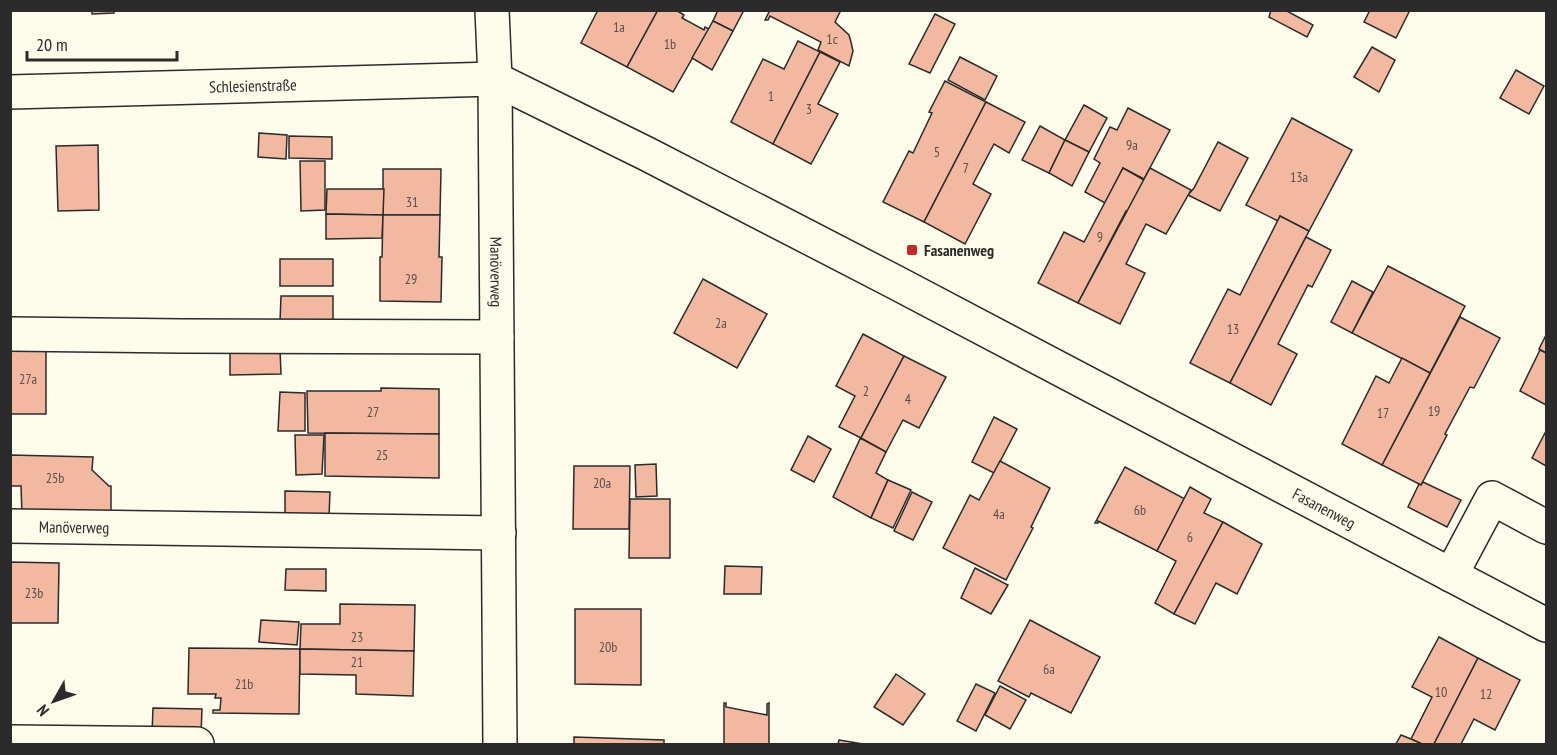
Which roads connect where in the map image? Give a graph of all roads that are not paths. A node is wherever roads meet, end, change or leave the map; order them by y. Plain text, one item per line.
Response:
1 (492, 10) edge
2 (495, 78) junction
3 (10, 92) edge
4 (10, 334) edge
5 (497, 337) junction
6 (10, 526) edge
7 (1546, 527) edge
8 (499, 533) junction
9 (1451, 575) junction
10 (1546, 625) edge
11 (10, 742) edge
12 (197, 744) edge
13 (500, 744) edge

1 - 2 street, Manöverweg
2 - 3 street, Schlesienstraße
2 - 5 street, Manöverweg
2 - 9 street, Fasanenweg
4 - 5 street
5 - 8 street, Manöverweg
6 - 8 street, Manöverweg
7 - 9 street
8 - 13 street, Manöverweg
9 - 10 street, Fasanenweg
11 - 12 street

